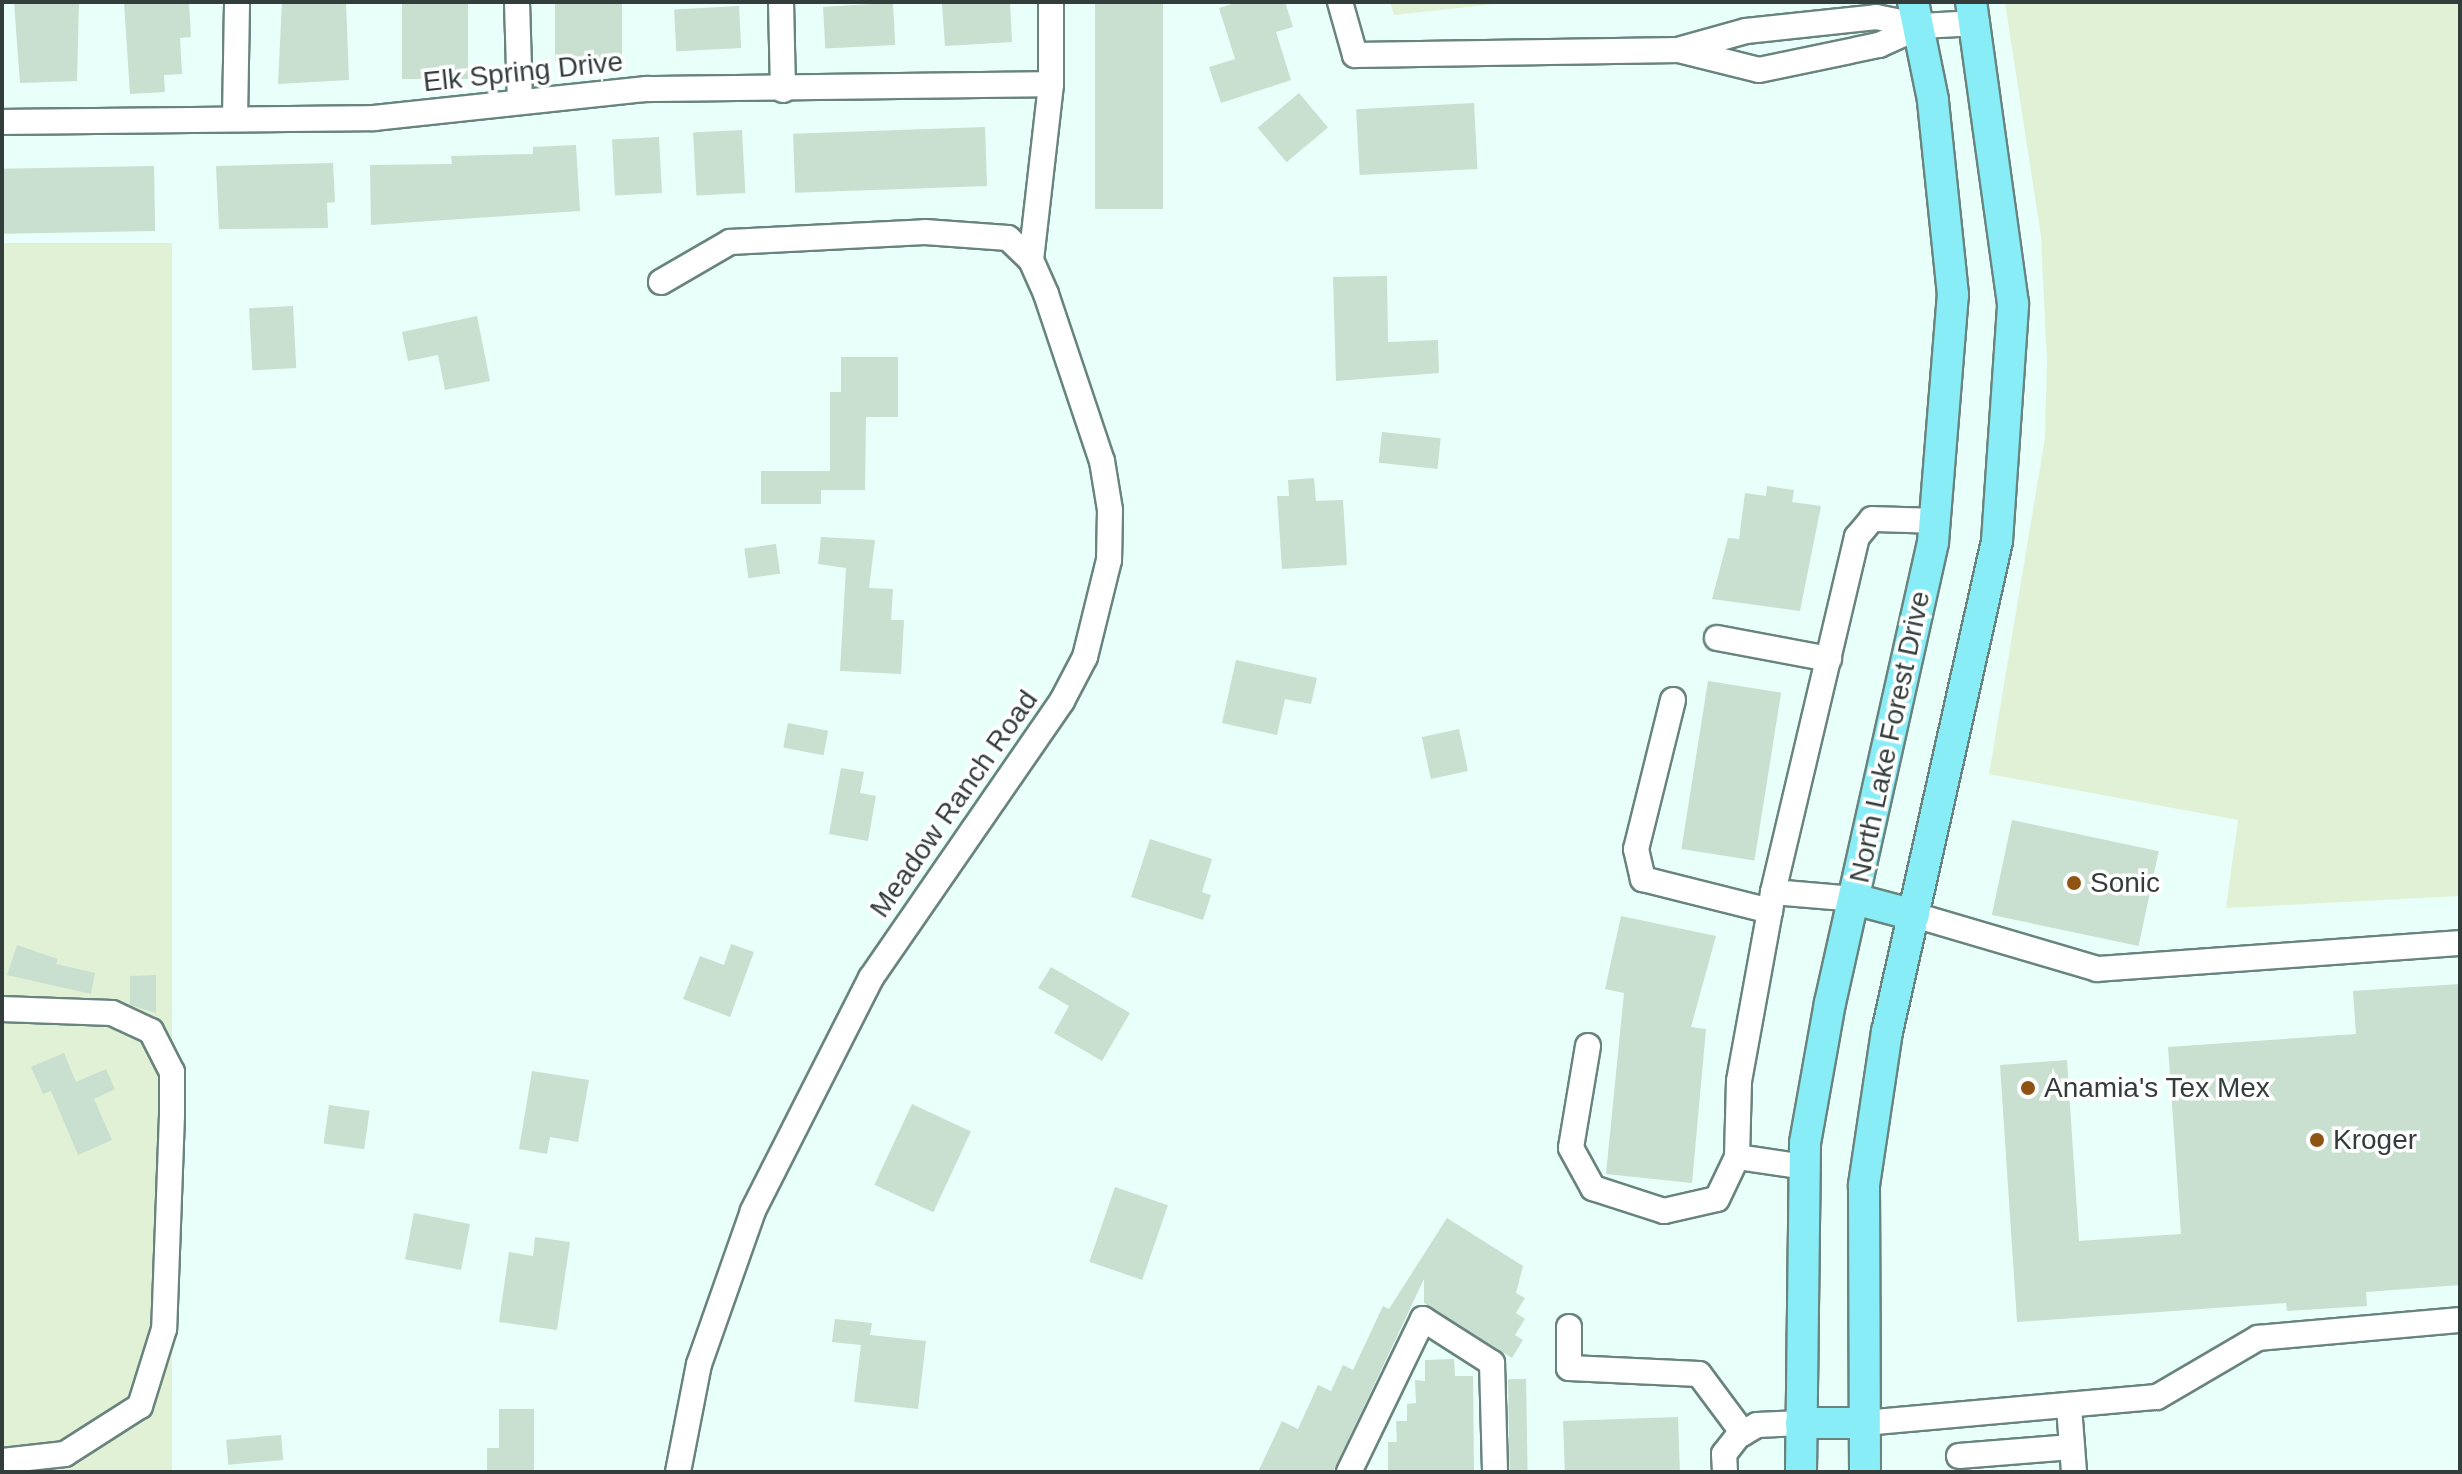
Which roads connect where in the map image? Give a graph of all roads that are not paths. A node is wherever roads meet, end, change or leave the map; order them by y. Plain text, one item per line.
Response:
1 (237, 2) edge
2 (517, 2) edge
3 (781, 2) edge
4 (1051, 2) edge
5 (1340, 2) edge
6 (1974, 12) edge
7 (1917, 14) edge
8 (1679, 50) junction
9 (1051, 84) junction
10 (783, 90) junction
11 (520, 101) junction
12 (235, 119) junction
13 (2, 122) edge
14 (1031, 260) junction
15 (661, 282) dead end
16 (1935, 521) junction
17 (1717, 638) dead end
18 (1829, 659) junction
19 (1673, 700) dead end
20 (1854, 899) junction
21 (1772, 901) junction
22 (1914, 915) junction
23 (2460, 943) edge
24 (2, 1009) edge
25 (1588, 1046) dead end
26 (1737, 1157) junction
27 (1805, 1167) junction
28 (2460, 1320) edge
29 (1569, 1327) dead end
30 (2069, 1407) junction
31 (1956, 1418) junction
32 (1801, 1423) junction
33 (1864, 1423) junction
34 (1743, 1433) junction
35 (2072, 1447) junction
36 (2, 1461) edge
37 (2035, 1461) edge
38 (1956, 1464) edge
39 (678, 1472) edge
40 (1349, 1472) edge
41 (1495, 1472) edge
42 (1725, 1472) edge
43 (1801, 1472) edge
44 (1865, 1472) edge
45 (2074, 1472) edge

1 - 12 street
2 - 11 street
3 - 10 street
4 - 9 street
5 - 8 street
6 - 7 street
6 - 22 main road
7 - 8 street
7 - 8 street
7 - 16 main road, North Lake Forest Drive
9 - 10 street, Elk Spring Drive
9 - 14 street
10 - 11 street, Elk Spring Drive
11 - 12 street, Elk Spring Drive
12 - 13 street, Elk Spring Drive
14 - 15 street
14 - 39 street, Meadow Ranch Road
16 - 18 street
16 - 20 main road, North Lake Forest Drive
17 - 18 street
18 - 21 street
19 - 21 street
20 - 21 street
20 - 22 main road
20 - 27 main road, North Lake Forest Drive
21 - 26 street
22 - 23 street
22 - 33 main road
24 - 36 street
25 - 26 street
26 - 27 street
27 - 32 main road, North Lake Forest Drive
28 - 30 street
29 - 34 street
30 - 31 street
30 - 35 street
31 - 33 street
31 - 38 street
32 - 33 main road
32 - 34 street
32 - 43 main road, North Lake Forest Drive
33 - 44 main road
34 - 42 street
35 - 37 street
35 - 45 street
37 - 38 street
40 - 41 street

